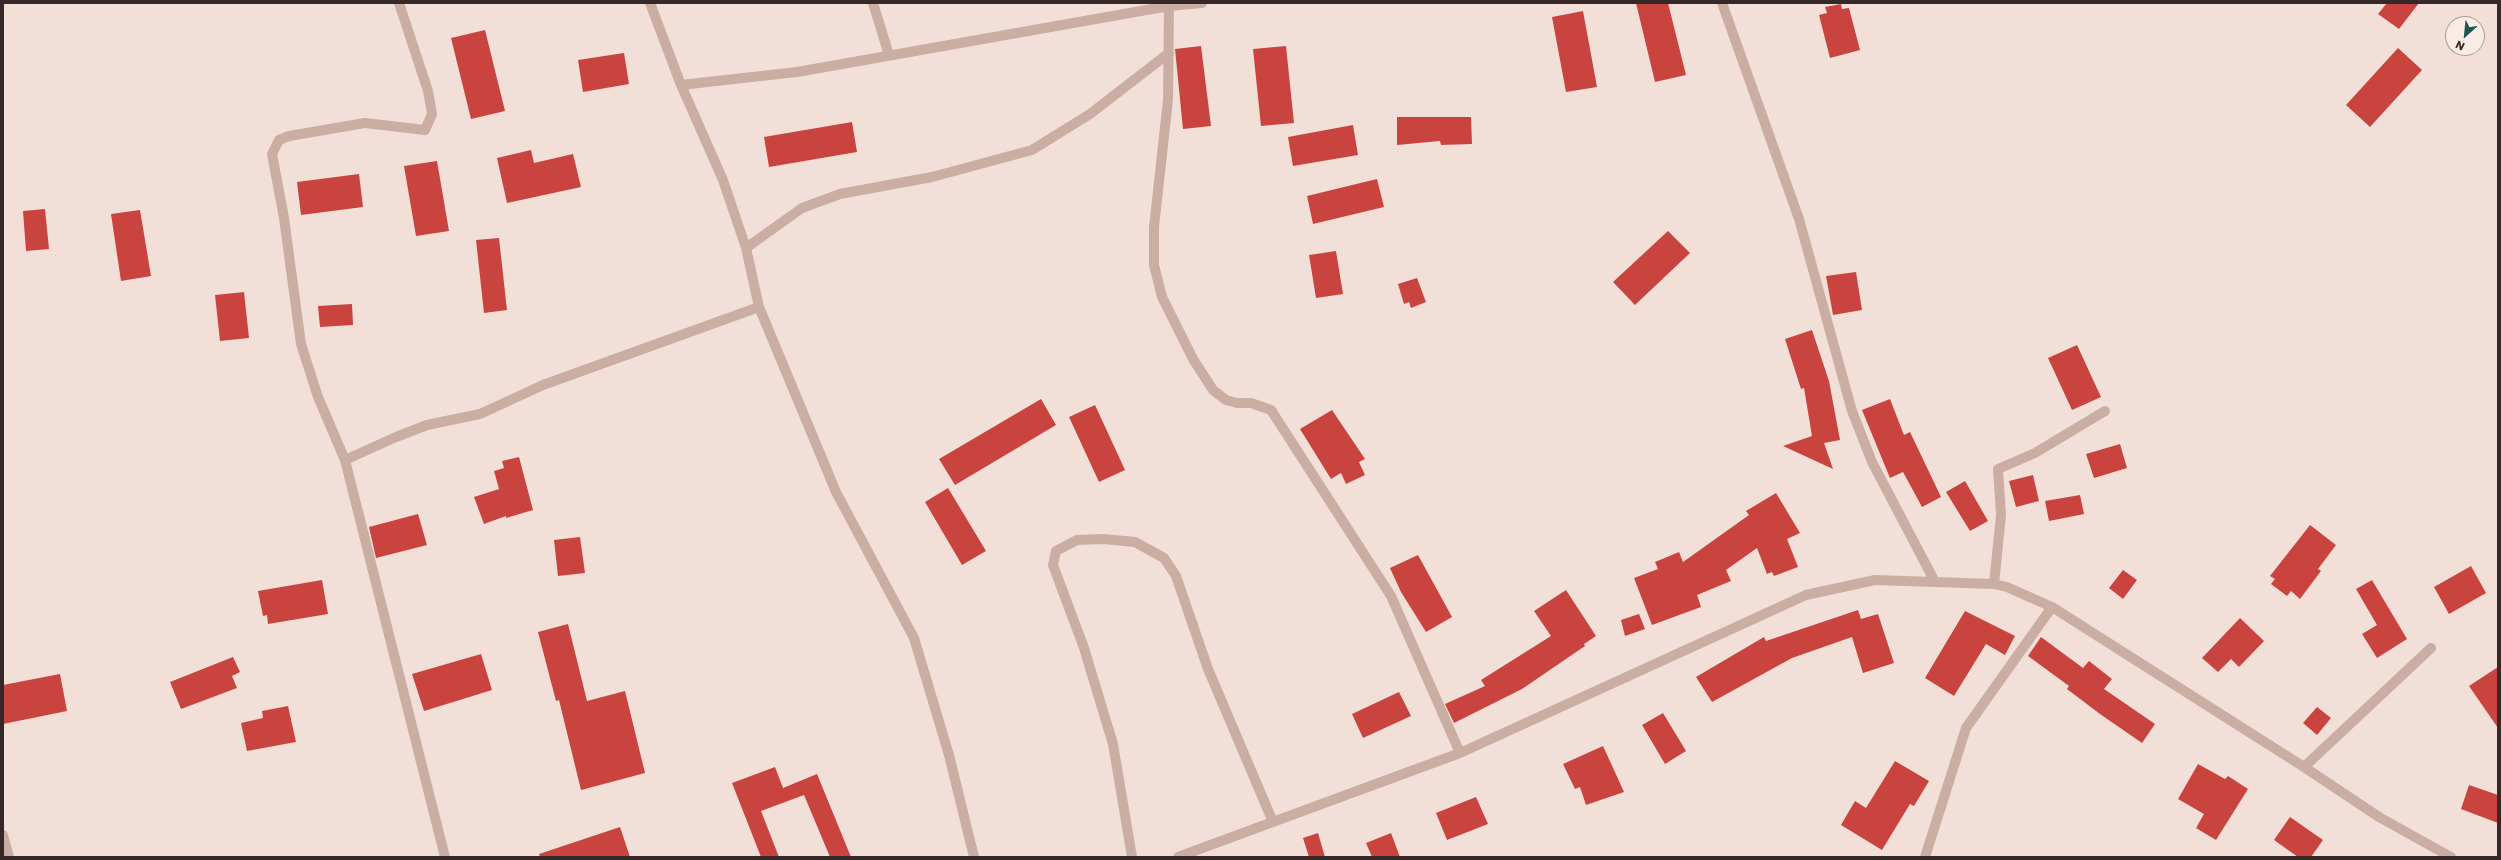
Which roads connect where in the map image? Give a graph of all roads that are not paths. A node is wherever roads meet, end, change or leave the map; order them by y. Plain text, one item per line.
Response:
1 (399, 3) edge
2 (650, 3) edge
3 (873, 3) edge
4 (1202, 3) edge
5 (1722, 3) edge
6 (1169, 6) junction
7 (1169, 53) junction
8 (889, 55) junction
9 (681, 85) junction
10 (746, 248) junction
11 (759, 307) junction
12 (2105, 411) dead end
13 (345, 460) junction
14 (1935, 582) junction
15 (1994, 584) junction
16 (2052, 607) junction
17 (2431, 648) dead end
18 (1460, 752) junction
19 (2304, 767) junction
20 (1273, 822) junction
21 (3, 835) edge
22 (9, 857) edge
23 (445, 857) edge
24 (974, 857) edge
25 (1132, 857) edge
26 (1178, 857) edge
27 (1924, 857) edge
28 (2451, 857) edge

1 - 13 street
2 - 9 street
3 - 8 street
4 - 6 street
5 - 14 street
6 - 7 street
6 - 8 street
7 - 10 street
7 - 18 street
8 - 9 street
9 - 10 street
10 - 11 street
11 - 13 street
11 - 24 street
12 - 15 street
13 - 23 street
14 - 15 street
14 - 18 street
15 - 16 street
16 - 19 street
16 - 27 street
17 - 19 street
18 - 20 street
19 - 28 street
20 - 25 street
20 - 26 street
21 - 22 street

